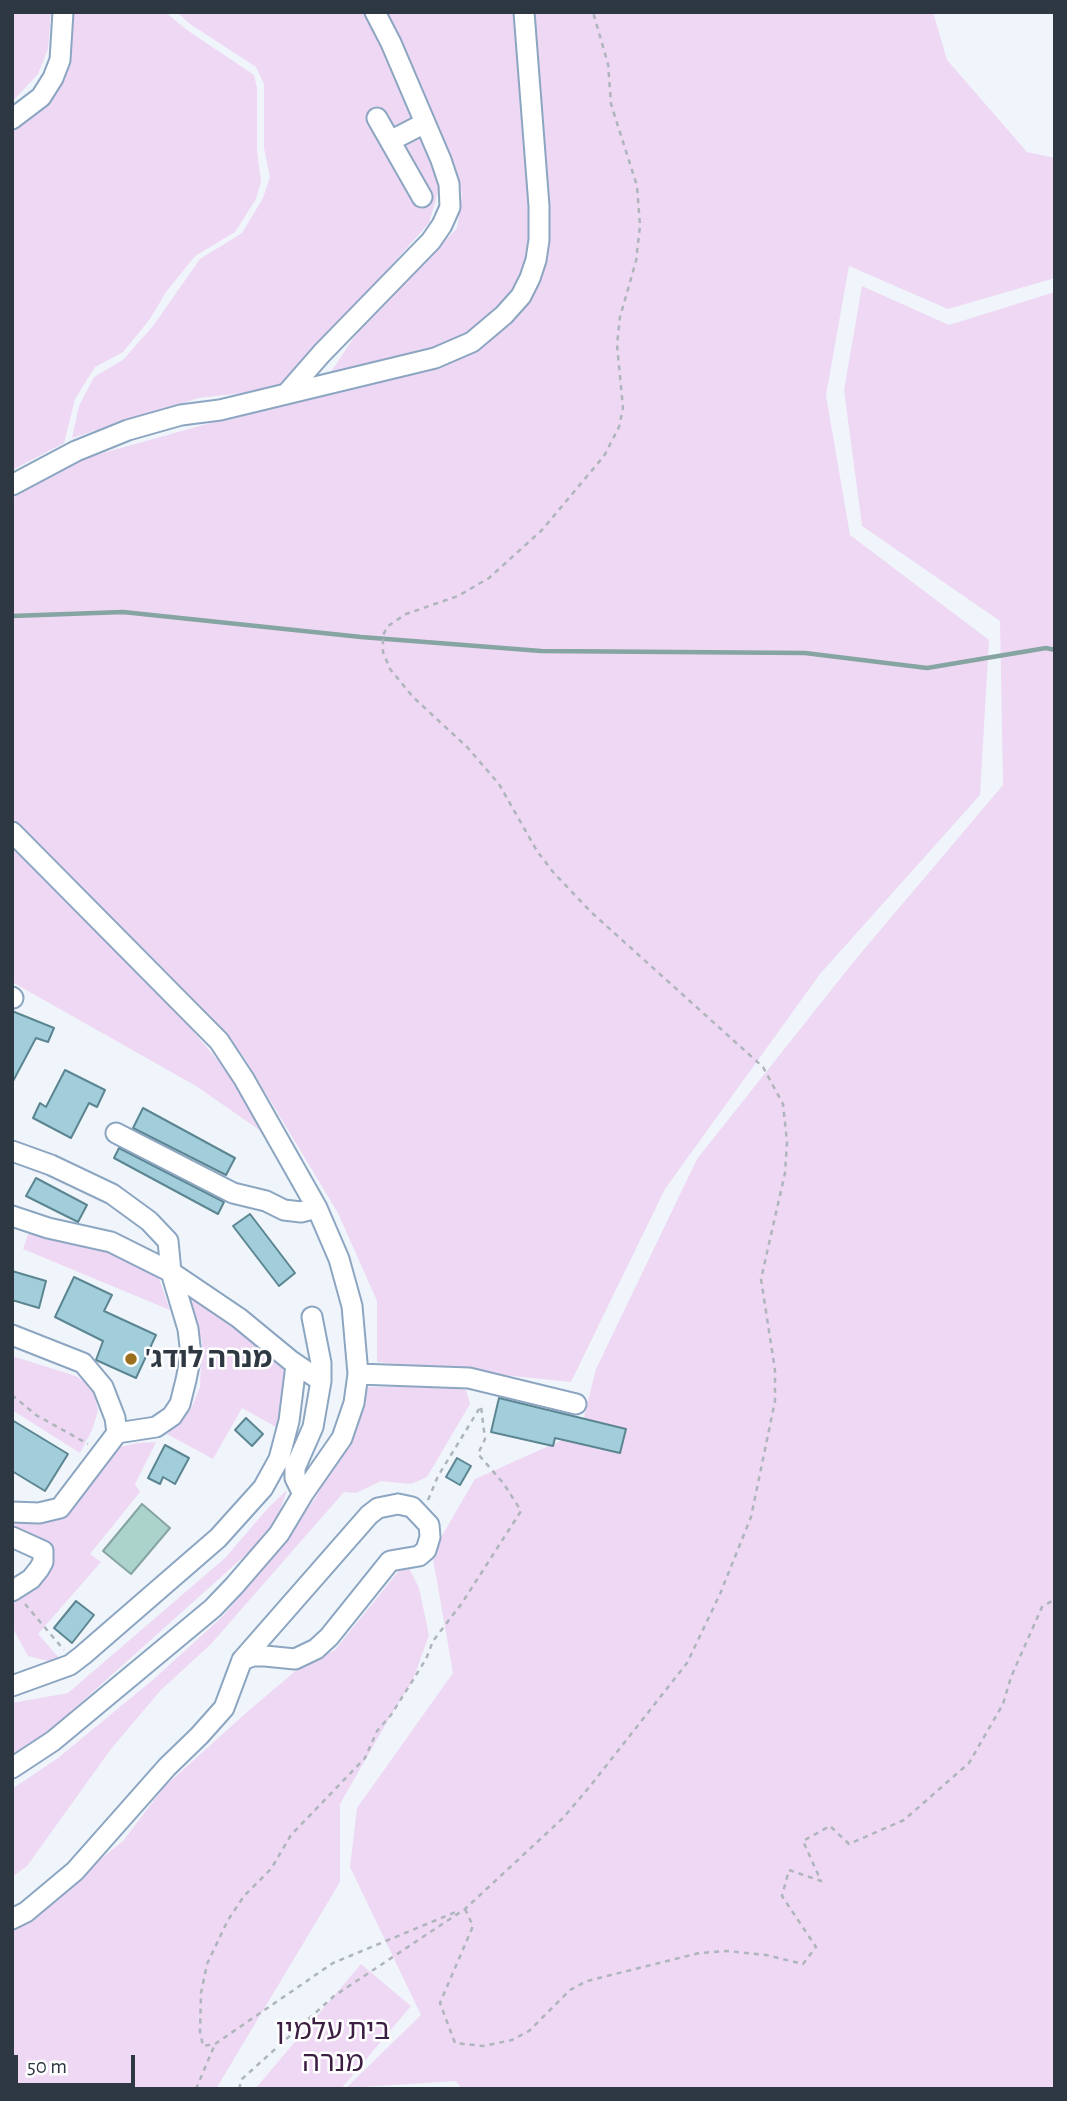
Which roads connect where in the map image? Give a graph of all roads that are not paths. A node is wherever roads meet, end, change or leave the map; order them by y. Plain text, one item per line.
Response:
1 (63, 12) edge
2 (375, 12) edge
3 (524, 12) edge
4 (377, 118) dead end
5 (12, 119) edge
6 (425, 123) junction
7 (390, 141) junction
8 (422, 197) dead end
9 (287, 393) junction
10 (12, 485) edge
11 (12, 832) edge
12 (116, 1133) dead end
13 (12, 1151) edge
14 (317, 1208) junction
15 (12, 1216) edge
16 (171, 1272) junction
17 (312, 1317) dead end
18 (12, 1335) edge
19 (296, 1365) junction
20 (358, 1374) junction
21 (321, 1381) junction
22 (576, 1404) dead end
23 (117, 1433) junction
24 (303, 1494) junction
25 (12, 1512) edge
26 (12, 1537) edge
27 (13, 1591) edge
28 (242, 1660) junction
29 (12, 1686) edge
30 (12, 1768) edge
31 (12, 1919) edge

1 - 5 street
2 - 6 street
3 - 9 street
4 - 7 street
6 - 7 street
6 - 9 street
7 - 8 street
9 - 10 street
11 - 14 street
12 - 14 street
13 - 16 street
14 - 20 street
15 - 16 street
16 - 19 street
16 - 23 street
17 - 21 street
18 - 23 street
19 - 21 street
19 - 29 street
20 - 22 street
20 - 24 street
21 - 24 street
23 - 25 street
24 - 30 street
26 - 27 street
28 - 28 street
28 - 31 street

